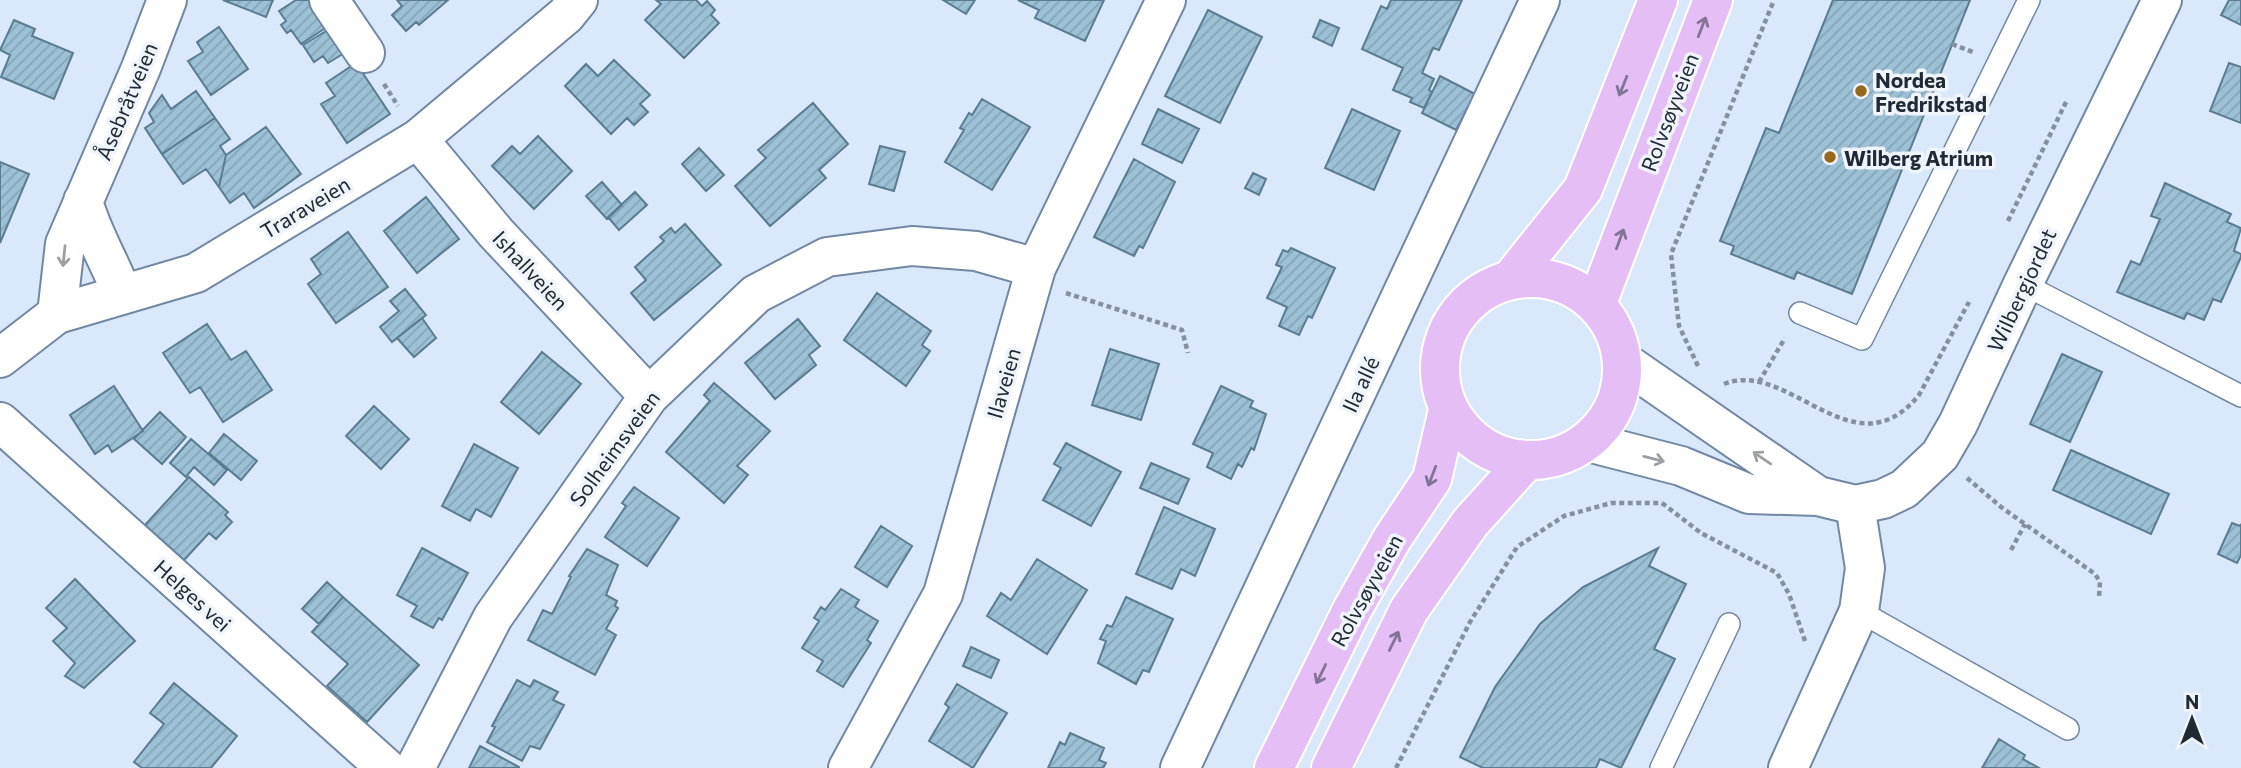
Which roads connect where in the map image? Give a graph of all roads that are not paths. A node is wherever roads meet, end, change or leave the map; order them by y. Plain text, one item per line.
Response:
1 (167, 0) edge
2 (329, 0) edge
3 (578, 0) edge
4 (1166, 0) edge
5 (1540, 0) edge
6 (1658, 0) edge
7 (1713, 0) edge
8 (2029, 0) edge
9 (2162, 0) edge
10 (365, 53) road end
11 (418, 139) junction
12 (83, 201) junction
13 (1034, 275) junction
14 (1511, 279) junction
15 (2022, 284) junction
16 (122, 294) junction
17 (1597, 303) junction
18 (1800, 313) road end
19 (58, 314) junction
20 (0, 358) edge
21 (1624, 362) junction
22 (649, 396) junction
23 (2241, 396) edge
24 (1448, 410) junction
25 (0, 422) edge
26 (1588, 442) junction
27 (1526, 461) junction
28 (1818, 496) junction
29 (1855, 505) junction
30 (1859, 611) junction
31 (1729, 624) dead end
32 (2068, 729) dead end
33 (1795, 766) edge
34 (386, 768) edge
35 (415, 768) edge
36 (848, 768) edge
37 (1181, 768) edge
38 (1275, 768) edge
39 (1331, 768) edge
40 (1661, 768) edge

1 - 12 street, Åsebråtveien
2 - 10 street
3 - 11 street, Traraveien
4 - 13 street, Ilaveien
5 - 37 street, Ila allé
6 -> 14 main road
17 -> 7 main road, Rolvsøyveien
8 - 18 lane
9 - 15 street, Wilbergjordet
11 - 16 street, Traraveien
11 - 22 street, Ishallveien
12 - 16 street
12 -> 19 street, Åsebråtveien
13 - 22 street, Solheimsveien
13 - 36 street, Ilaveien
14 - 17 main road
14 - 24 main road
15 - 23 lane
15 - 29 street, Wilbergjordet
16 - 19 street, Traraveien
17 - 21 main road
19 - 20 street, Traraveien
21 - 26 main road
28 -> 21 street, Wilbergjordet
22 - 35 street, Solheimsveien
24 - 27 main road
24 -> 38 main road, Rolvsøyveien
25 - 34 street, Helges vei
26 - 27 main road
26 -> 28 street, Wilbergjordet
39 -> 27 main road
28 - 29 street, Wilbergjordet
29 - 30 street
30 - 32 lane
30 - 33 street
31 - 40 lane

